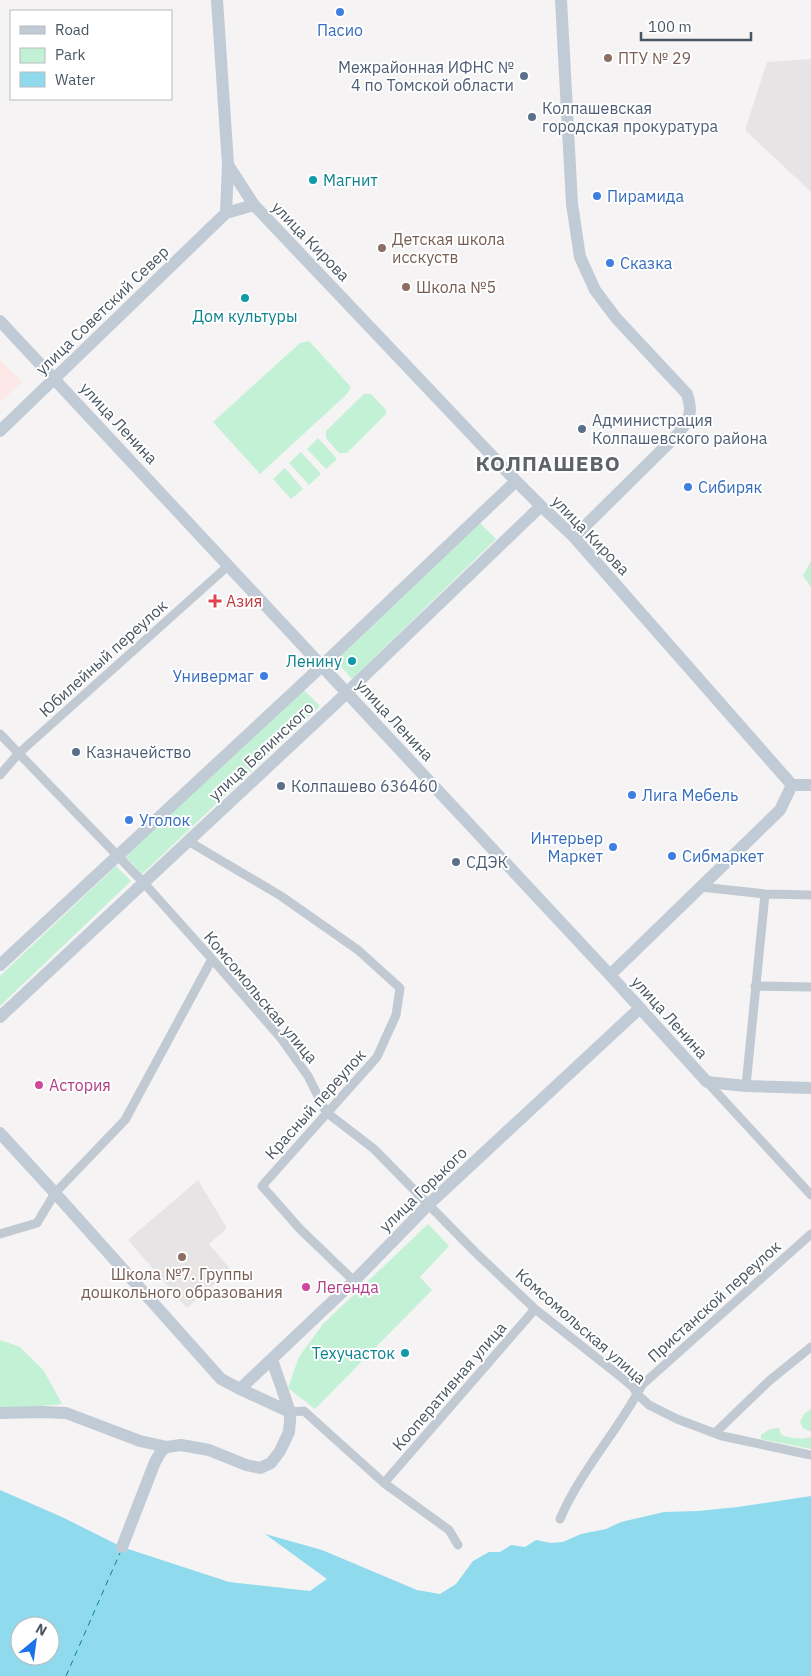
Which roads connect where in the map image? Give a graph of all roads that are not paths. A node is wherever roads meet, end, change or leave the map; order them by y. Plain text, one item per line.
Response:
1 (217, 0) edge
2 (561, 0) edge
3 (228, 165) junction
4 (254, 205) junction
5 (226, 213) junction
6 (0, 321) edge
7 (55, 379) junction
8 (0, 431) edge
9 (516, 481) junction
10 (541, 506) junction
11 (574, 537) junction
12 (228, 565) junction
13 (322, 666) junction
14 (347, 693) junction
15 (0, 734) edge
16 (18, 754) junction
17 (0, 775) edge
18 (792, 785) junction
19 (811, 785) edge
20 (188, 841) junction
21 (116, 856) junction
22 (143, 882) junction
23 (701, 887) junction
24 (765, 894) junction
25 (811, 895) edge
26 (212, 959) junction
27 (0, 965) edge
28 (610, 975) junction
29 (755, 986) junction
30 (811, 988) edge
31 (640, 1008) junction
32 (0, 1017) edge
33 (707, 1082) junction
34 (746, 1086) junction
35 (811, 1088) edge
36 (326, 1112) junction
37 (0, 1133) edge
38 (55, 1193) junction
39 (811, 1195) edge
40 (429, 1204) junction
41 (0, 1234) edge
42 (811, 1234) edge
43 (354, 1281) junction
44 (536, 1309) junction
45 (811, 1347) edge
46 (272, 1360) junction
47 (240, 1389) junction
48 (637, 1394) junction
49 (290, 1412) junction
50 (0, 1413) edge
51 (715, 1433) junction
52 (167, 1447) junction
53 (811, 1455) edge
54 (384, 1483) junction
55 (560, 1519) dead end
56 (458, 1545) dead end
57 (122, 1548) dead end

1 - 3 street
2 - 11 street
3 - 4 street, улица Кирова
3 - 5 street
4 - 5 street
4 - 9 street, улица Кирова
5 - 7 street, улица Советский Север
6 - 7 street, улица Ленина
7 - 8 street, улица Советский Север
7 - 12 street, улица Ленина
9 - 10 street, улица Кирова
9 - 13 street, улица Белинского
10 - 11 street, улица Кирова
10 - 14 street, улица Белинского
11 - 18 street, улица Кирова
12 - 13 street, улица Ленина
12 - 16 street, Юбилейный переулок
13 - 14 street, улица Ленина
13 - 21 street, улица Белинского
14 - 20 street, улица Белинского
14 - 28 street, улица Ленина
15 - 16 street, Комсомольская улица
16 - 17 street, Юбилейный переулок
16 - 21 street, Комсомольская улица
18 - 19 street
18 - 23 street
20 - 22 street, улица Белинского
20 - 36 street, Красный переулок
21 - 22 street, Комсомольская улица
21 - 27 street, улица Белинского
22 - 26 street, Комсомольская улица
22 - 32 street, улица Белинского
23 - 24 street
23 - 28 street
24 - 25 street
24 - 29 street
26 - 36 street, Комсомольская улица
26 - 38 street
28 - 31 street, улица Ленина
29 - 30 street
29 - 34 street
31 - 33 street, улица Ленина
31 - 40 street, улица Горького
33 - 34 street
33 - 39 street, улица Ленина
34 - 35 street
36 - 40 street, Комсомольская улица
36 - 43 street, Красный переулок
37 - 38 street
38 - 41 street
38 - 47 street
40 - 43 street, улица Горького
40 - 44 street, Комсомольская улица
42 - 48 street, Пристанской переулок
43 - 46 street, улица Горького
44 - 48 street, Комсомольская улица
44 - 54 street, Кооперативная улица
45 - 51 street
46 - 47 street, улица Горького
46 - 49 street
47 - 49 street
48 - 51 street, Комсомольская улица
48 - 55 street, Пристанской переулок
49 - 52 street
49 - 54 street
50 - 52 street
51 - 53 street, Комсомольская улица
52 - 57 street
54 - 56 street

